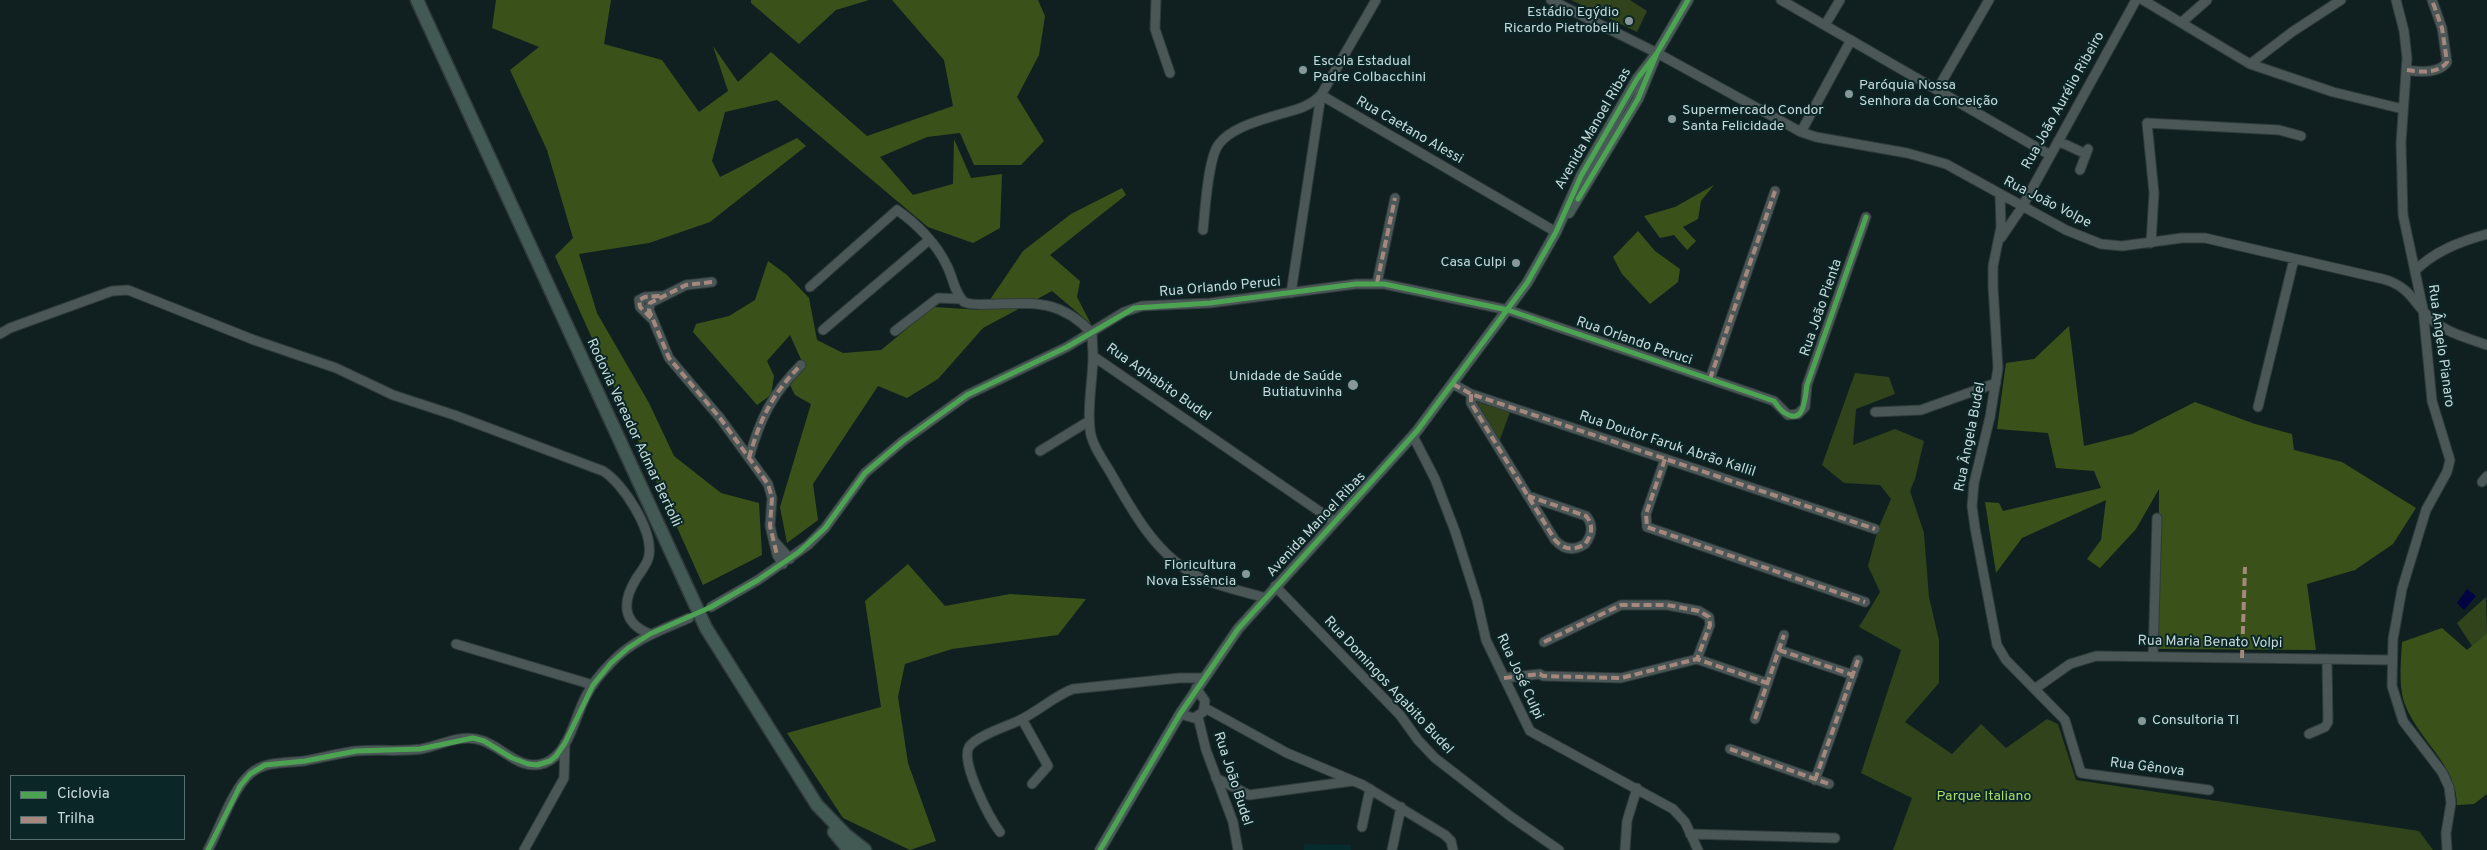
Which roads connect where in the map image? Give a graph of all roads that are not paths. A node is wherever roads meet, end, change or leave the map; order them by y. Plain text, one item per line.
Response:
1 (417, 0) edge
2 (1156, 0) edge
3 (1376, 0) edge
4 (1551, 0) edge
5 (1688, 0) edge
6 (1780, 0) edge
7 (1840, 0) edge
8 (1989, 0) edge
9 (2136, 0) edge
10 (2144, 0) edge
11 (2207, 0) edge
12 (2341, 0) edge
13 (2396, 0) edge
14 (2432, 0) edge
15 (2182, 22) junction
16 (1825, 25) junction
17 (1851, 40) junction
18 (1657, 53) junction
19 (2250, 64) junction
20 (2407, 70) junction
21 (1170, 73) dead end
22 (1937, 90) junction
23 (1322, 95) junction
24 (2403, 109) junction
25 (1801, 132) junction
26 (1605, 134) junction
27 (2300, 136) dead end
28 (2058, 141) junction
29 (2050, 155) junction
30 (2080, 170) dead end
31 (1596, 171) junction
32 (1775, 191) dead end
33 (2000, 195) junction
34 (1394, 198) dead end
35 (2022, 207) junction
36 (1866, 217) dead end
37 (1562, 222) junction
38 (1202, 230) dead end
39 (1556, 232) junction
40 (2487, 234) edge
41 (929, 240) junction
42 (2000, 240) junction
43 (2151, 243) junction
44 (2294, 259) junction
45 (2415, 271) junction
46 (712, 282) dead end
47 (1376, 283) junction
48 (810, 287) dead end
49 (1291, 293) junction
50 (961, 299) junction
51 (1508, 310) junction
52 (2423, 310) junction
53 (823, 330) dead end
54 (895, 331) dead end
55 (1092, 333) junction
56 (0, 334) edge
57 (2487, 345) edge
58 (1093, 356) junction
59 (801, 365) dead end
60 (1710, 380) junction
61 (1996, 383) junction
62 (1453, 384) junction
63 (1471, 394) junction
64 (1805, 407) joint
65 (2258, 407) dead end
66 (1875, 412) dead end
67 (1090, 421) junction
68 (1413, 436) junction
69 (1040, 451) dead end
70 (749, 458) junction
71 (1666, 459) junction
72 (1528, 496) junction
73 (2157, 518) dead end
74 (1335, 522) junction
75 (1875, 529) dead end
76 (786, 561) junction
77 (1275, 586) junction
78 (1265, 598) junction
79 (1865, 602) dead end
80 (711, 607) dead end
81 (689, 618) dead end
82 (650, 634) junction
83 (1784, 634) dead end
84 (1544, 642) dead end
85 (456, 644) dead end
86 (1779, 650) junction
87 (2153, 656) junction
88 (1697, 659) junction
89 (2327, 659) junction
90 (1858, 660) dead end
91 (2392, 660) junction
92 (1853, 675) junction
93 (1203, 678) junction
94 (1504, 680) junction
95 (1767, 684) junction
96 (593, 685) junction
97 (1196, 688) junction
98 (2036, 688) junction
99 (1205, 708) junction
100 (1180, 714) junction
101 (1198, 717) junction
102 (1022, 719) junction
103 (1755, 719) dead end
104 (2309, 734) dead end
105 (565, 743) junction
106 (1730, 749) dead end
107 (2081, 773) joint
108 (1216, 778) junction
109 (1815, 780) junction
110 (1355, 781) junction
111 (1032, 784) dead end
112 (1828, 784) dead end
113 (1637, 788) junction
114 (1370, 789) junction
115 (2210, 790) dead end
116 (1400, 808) junction
117 (1362, 827) dead end
118 (1000, 832) dead end
119 (1690, 834) junction
120 (1835, 838) dead end
121 (852, 846) edge
122 (1453, 848) edge
123 (208, 850) edge
124 (524, 850) edge
125 (866, 850) edge
126 (871, 850) edge
127 (1100, 850) edge
128 (1238, 850) edge
129 (1392, 850) edge
130 (1560, 850) edge
131 (1625, 850) edge
132 (1698, 850) edge
133 (2446, 850) edge

1 - 121 highway, Rodovia Vereador Admar Bertolli
2 - 21 street
3 - 23 street
4 - 18 street, Rua João Volpe
5 - 18 main road, Avenida Manoel Ribas
6 - 16 street
7 - 16 street
8 - 22 street
9 - 28 street, Rua João Aurélio Ribeiro
10 - 15 street
11 - 15 street
12 - 19 street
13 - 20 street, Rua Ângelo Pianaro
14 - 20 street
15 - 19 street
16 - 17 street
17 - 22 street
17 - 25 street
18 - 25 street, Rua João Volpe
18 - 26 main road, Avenida Manoel Ribas
18 - 31 main road, Avenida Manoel Ribas
19 - 24 street
20 - 24 street, Rua Ângelo Pianaro
22 - 29 street
23 - 38 street
23 - 39 street, Rua Caetano Alessi
23 - 49 street
24 - 45 street, Rua Ângelo Pianaro
25 - 33 street, Rua João Volpe
26 - 31 main road
26 - 37 main road, Avenida Manoel Ribas
27 - 43 street
28 - 29 street, Rua João Aurélio Ribeiro
28 - 30 street
29 - 35 street, Rua João Aurélio Ribeiro
31 - 37 main road, Avenida Manoel Ribas
32 - 60 street
33 - 35 street, Rua João Volpe
33 - 42 street, Rua Ângela Budel
34 - 47 street
35 - 42 street, Rua João Aurélio Ribeiro
35 - 43 street, Rua João Volpe
36 - 64 street, Rua João Pienta
37 - 39 main road, Avenida Manoel Ribas
39 - 51 main road, Avenida Manoel Ribas
40 - 45 street
41 - 48 street
41 - 50 street
41 - 53 street
42 - 61 street, Rua Ângela Budel
43 - 44 street, Rua João Volpe
44 - 52 street, Rua João Volpe
44 - 65 street
45 - 52 street, Rua Ângelo Pianaro
46 - 70 street
47 - 49 street, Rua Orlando Peruci
47 - 51 street, Rua Orlando Peruci
49 - 55 street, Rua Orlando Peruci
50 - 54 street
50 - 55 street
51 - 60 street, Rua Orlando Peruci
51 - 62 main road, Avenida Manoel Ribas
52 - 57 street, Rua João Volpe
52 - 91 street, Rua Ângelo Pianaro
55 - 58 street, Rua Aghabito Budel
55 - 76 street, Rua Orlando Peruci
56 - 82 street
58 - 67 street
58 - 74 street, Rua Aghabito Budel
59 - 70 street
60 - 64 street, Rua Orlando Peruci
61 - 66 street
61 - 98 street, Rua Ângela Budel
62 - 63 street, Rua Doutor Faruk Abrão Kallil
62 - 68 main road, Avenida Manoel Ribas
63 - 71 street, Rua Doutor Faruk Abrão Kallil
63 - 72 street
67 - 69 street
67 - 78 street
68 - 74 main road, Avenida Manoel Ribas
68 - 94 street, Rua José Culpi
70 - 76 street
71 - 75 street, Rua Doutor Faruk Abrão Kallil
71 - 79 street
72 - 72 street
73 - 87 street
74 - 77 main road, Avenida Manoel Ribas
76 - 80 street, Rua Orlando Peruci
77 - 78 main road, Avenida Manoel Ribas
77 - 130 street, Rua Domingos Agabito Budel
78 - 93 main road, Avenida Manoel Ribas
81 - 82 street
82 - 96 street
83 - 86 street
84 - 88 street
85 - 96 street
86 - 92 street
86 - 95 street
87 - 89 street, Rua Maria Benato Volpi
87 - 98 street, Rua Maria Benato Volpi
88 - 94 street
88 - 95 street
89 - 91 street, Rua Maria Benato Volpi
89 - 104 street
90 - 92 street
91 - 133 street, Rua Ângelo Pianaro
92 - 109 street
93 - 97 main road, Avenida Manoel Ribas
93 - 102 street
94 - 113 street, Rua José Culpi
95 - 103 street
96 - 105 street
97 - 99 street
97 - 100 main road, Avenida Manoel Ribas
98 - 107 street, Rua Ângela Budel
99 - 101 street
99 - 110 street
100 - 101 street
100 - 127 main road, Avenida Manoel Ribas
101 - 108 street, Rua João Budel
102 - 111 street
102 - 118 street
105 - 123 street
105 - 124 street
106 - 109 street
107 - 115 street, Rua Gênova
108 - 110 street
108 - 128 street, Rua João Budel
109 - 112 street
110 - 114 street
113 - 119 street, Rua José Culpi
113 - 131 street
114 - 116 street
114 - 117 street
116 - 122 street
116 - 129 street
119 - 120 street
119 - 132 street, Rua José Culpi
121 - 125 highway, Rodovia Vereador Admar Bertolli
121 - 126 highway

